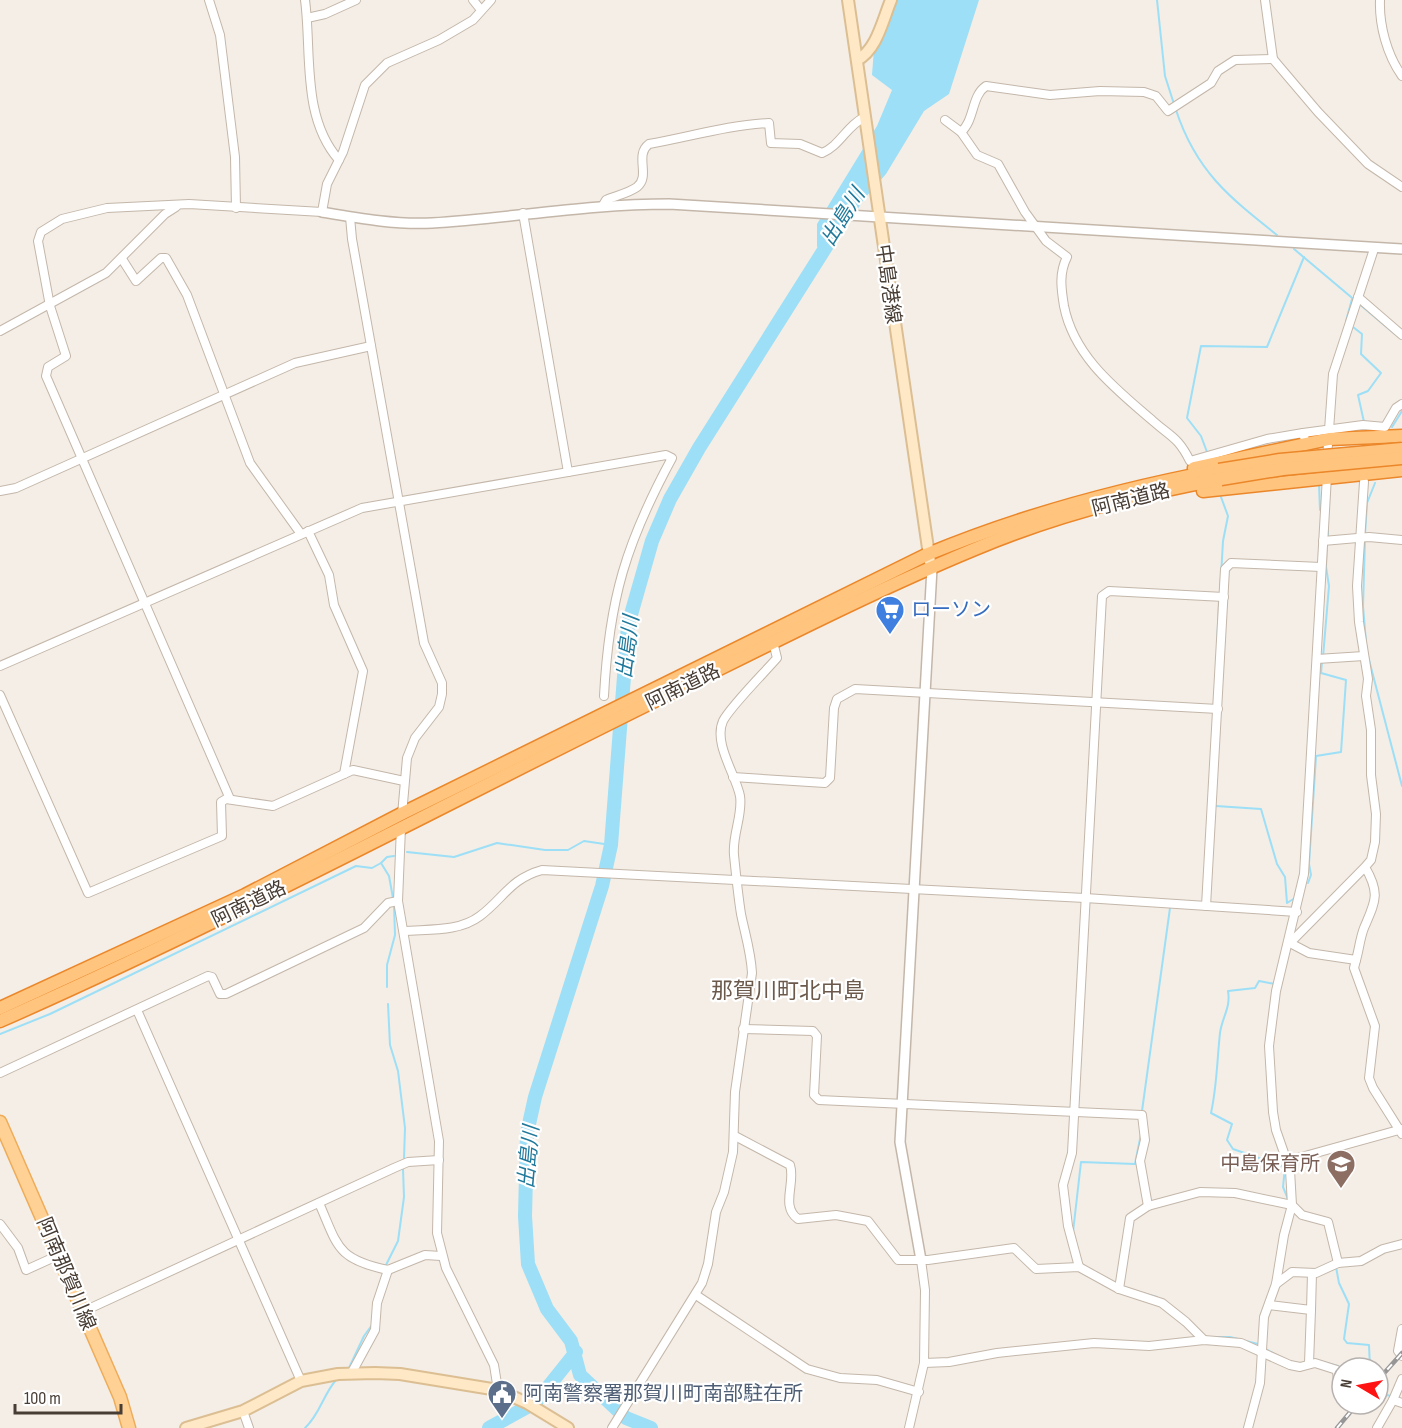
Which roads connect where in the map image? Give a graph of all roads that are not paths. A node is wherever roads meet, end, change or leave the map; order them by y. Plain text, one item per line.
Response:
1 (209, 0) edge
2 (305, 0) edge
3 (356, 0) edge
4 (473, 0) edge
5 (491, 0) edge
6 (848, 0) edge
7 (891, 0) edge
8 (1265, 0) edge
9 (1380, 0) edge
10 (481, 10) junction
11 (307, 18) junction
12 (1274, 59) junction
13 (857, 60) junction
14 (1402, 76) edge
15 (865, 117) junction
16 (945, 120) dead end
17 (961, 132) junction
18 (339, 160) junction
19 (1402, 187) edge
20 (603, 205) junction
21 (178, 206) junction
22 (236, 208) junction
23 (322, 212) junction
24 (523, 213) junction
25 (350, 217) junction
26 (878, 218) junction
27 (1037, 228) junction
28 (1374, 249) junction
29 (1402, 249) edge
30 (122, 259) junction
31 (1357, 301) junction
32 (50, 306) junction
33 (0, 331) edge
34 (1402, 335) edge
35 (371, 346) junction
36 (225, 394) junction
37 (1402, 404) edge
38 (1329, 434) junction
39 (1402, 436) edge
40 (1305, 438) junction
41 (1402, 449) edge
42 (82, 457) junction
43 (1402, 458) edge
44 (1402, 470) edge
45 (568, 472) junction
46 (1220, 474) junction
47 (1327, 479) junction
48 (1364, 482) dead end
49 (0, 491) edge
50 (1126, 495) junction
51 (399, 503) junction
52 (304, 533) junction
53 (1364, 537) junction
54 (1402, 540) edge
55 (1326, 541) junction
56 (928, 554) junction
57 (1321, 567) junction
58 (932, 568) junction
59 (1221, 597) junction
60 (144, 603) junction
61 (773, 642) junction
62 (1364, 656) junction
63 (1320, 659) junction
64 (0, 666) edge
65 (925, 694) junction
66 (0, 695) edge
67 (604, 696) dead end
68 (644, 701) junction
69 (1097, 703) junction
70 (1215, 708) junction
71 (597, 724) junction
72 (344, 774) junction
73 (733, 777) junction
74 (404, 781) junction
75 (230, 799) junction
76 (403, 813) junction
77 (400, 830) junction
78 (1365, 867) junction
79 (737, 879) junction
80 (914, 890) junction
81 (1085, 898) junction
82 (398, 902) junction
83 (1206, 906) junction
84 (1297, 912) junction
85 (404, 931) junction
86 (1290, 943) junction
87 (1356, 960) junction
88 (0, 1008) edge
89 (137, 1010) junction
90 (0, 1021) edge
91 (743, 1029) junction
92 (0, 1073) edge
93 (902, 1104) junction
94 (1074, 1113) junction
95 (0, 1124) edge
96 (1402, 1130) edge
97 (735, 1136) junction
98 (439, 1160) junction
99 (1287, 1161) junction
100 (319, 1203) junction
101 (1292, 1205) junction
102 (1148, 1206) junction
103 (0, 1224) edge
104 (238, 1239) junction
105 (1402, 1244) edge
106 (59, 1256) junction
107 (441, 1256) junction
108 (921, 1260) junction
109 (1338, 1263) junction
110 (1079, 1267) junction
111 (388, 1270) junction
112 (1312, 1273) junction
113 (1276, 1284) junction
114 (1119, 1288) junction
115 (696, 1295) junction
116 (1269, 1305) junction
117 (1311, 1310) junction
118 (82, 1312) junction
119 (1402, 1329) edge
120 (1204, 1340) junction
121 (1262, 1350) junction
122 (1402, 1356) edge
123 (1308, 1360) junction
124 (924, 1363) junction
125 (1330, 1366) edge
126 (351, 1374) junction
127 (1402, 1379) edge
128 (301, 1382) junction
129 (498, 1390) junction
130 (919, 1392) junction
131 (1394, 1398) junction
132 (1402, 1403) edge
133 (243, 1411) junction
134 (129, 1428) edge
135 (186, 1428) edge
136 (249, 1428) edge
137 (568, 1428) edge
138 (612, 1428) edge
139 (909, 1428) edge
140 (1248, 1428) edge
141 (1377, 1428) edge

1 - 22 street
2 - 11 street
3 - 11 street
4 - 10 street
5 - 10 street
6 - 13 main road, 中島港線
7 - 13 main road
8 - 12 street
9 - 14 street
10 - 18 street
11 - 18 street
12 - 17 street
12 - 19 street
13 - 15 main road, 中島港線
15 - 20 street
15 - 26 main road, 中島港線
16 - 17 street
17 - 27 street
18 - 23 street
20 - 24 street
20 - 26 street
21 - 22 street
21 - 30 street
21 - 32 street
22 - 23 street
23 - 25 street
24 - 25 street
24 - 45 street
25 - 35 street
26 - 27 street
26 - 56 main road, 中島港線
27 - 28 street
27 - 40 street
28 - 29 street
28 - 31 street
30 - 32 street
30 - 36 street
31 - 34 street
31 - 38 street
32 - 33 street
32 - 42 street
35 - 36 street
35 - 51 street
36 - 42 street
36 - 52 street
37 - 38 street
38 - 39 highway
38 - 40 highway
38 - 47 street
40 - 50 highway
41 - 46 highway, 阿南道路, bridge
42 - 49 street
42 - 60 street
43 - 46 highway, 阿南道路, bridge
44 - 47 highway
45 - 51 street
45 - 67 street
46 - 50 highway, 阿南道路
47 - 50 highway
47 - 55 street
48 - 53 street
50 - 56 highway, 阿南道路
50 - 58 highway, 阿南道路
51 - 52 street
51 - 74 street
52 - 60 street
52 - 72 street
53 - 54 street
53 - 55 street
53 - 62 street
55 - 57 street
56 - 58 main road, 中島港線
56 - 68 highway, 阿南道路
57 - 59 street
57 - 63 street
58 - 61 highway, 阿南道路
58 - 65 street
59 - 69 street
59 - 70 street
60 - 64 street
60 - 75 street
61 - 68 highway, 阿南道路
61 - 73 street
62 - 63 street
62 - 78 street
63 - 84 street
65 - 69 street
65 - 73 street
65 - 80 street
66 - 75 street
68 - 71 highway, 阿南道路
69 - 70 street
69 - 81 street
70 - 83 street
71 - 76 highway, 阿南道路
71 - 77 highway, 阿南道路
72 - 74 street
72 - 75 street
73 - 79 street
74 - 76 street
76 - 77 street
76 - 88 highway, 阿南道路
77 - 82 street
77 - 90 highway, 阿南道路
78 - 86 street
78 - 87 street
79 - 80 street
79 - 85 street
79 - 91 street
80 - 81 street
80 - 93 street
81 - 83 street
81 - 94 street
82 - 85 street
82 - 89 street
83 - 84 street
84 - 86 street
85 - 98 street
86 - 87 street
86 - 99 street
87 - 96 street
89 - 92 street
89 - 104 street
91 - 93 street
91 - 97 street
93 - 94 street
93 - 108 street
94 - 102 street
94 - 110 street
95 - 106 main road, 阿南那賀川線
96 - 99 street
97 - 108 street
97 - 115 street
98 - 100 street
98 - 107 street
99 - 101 street
100 - 104 street
100 - 111 street
101 - 102 street
101 - 109 street
101 - 113 street
102 - 114 street
103 - 106 street
104 - 118 street
104 - 128 street
105 - 109 street
106 - 118 main road, 阿南那賀川線
107 - 111 street
107 - 129 street
108 - 110 street
108 - 124 street
109 - 112 street
110 - 114 street
111 - 126 street
112 - 113 street
112 - 117 street
113 - 116 street
114 - 120 street
115 - 130 street
115 - 138 street
116 - 117 street
116 - 121 street
117 - 123 street
118 - 134 main road, 阿南那賀川線
119 - 122 street
120 - 121 street
120 - 124 street
121 - 123 street
121 - 140 street
123 - 125 street
124 - 130 street
126 - 128 main road
126 - 129 main road
127 - 131 street
128 - 133 main road
129 - 137 main road
130 - 139 street
131 - 132 street
131 - 141 street
133 - 135 main road
133 - 136 street

